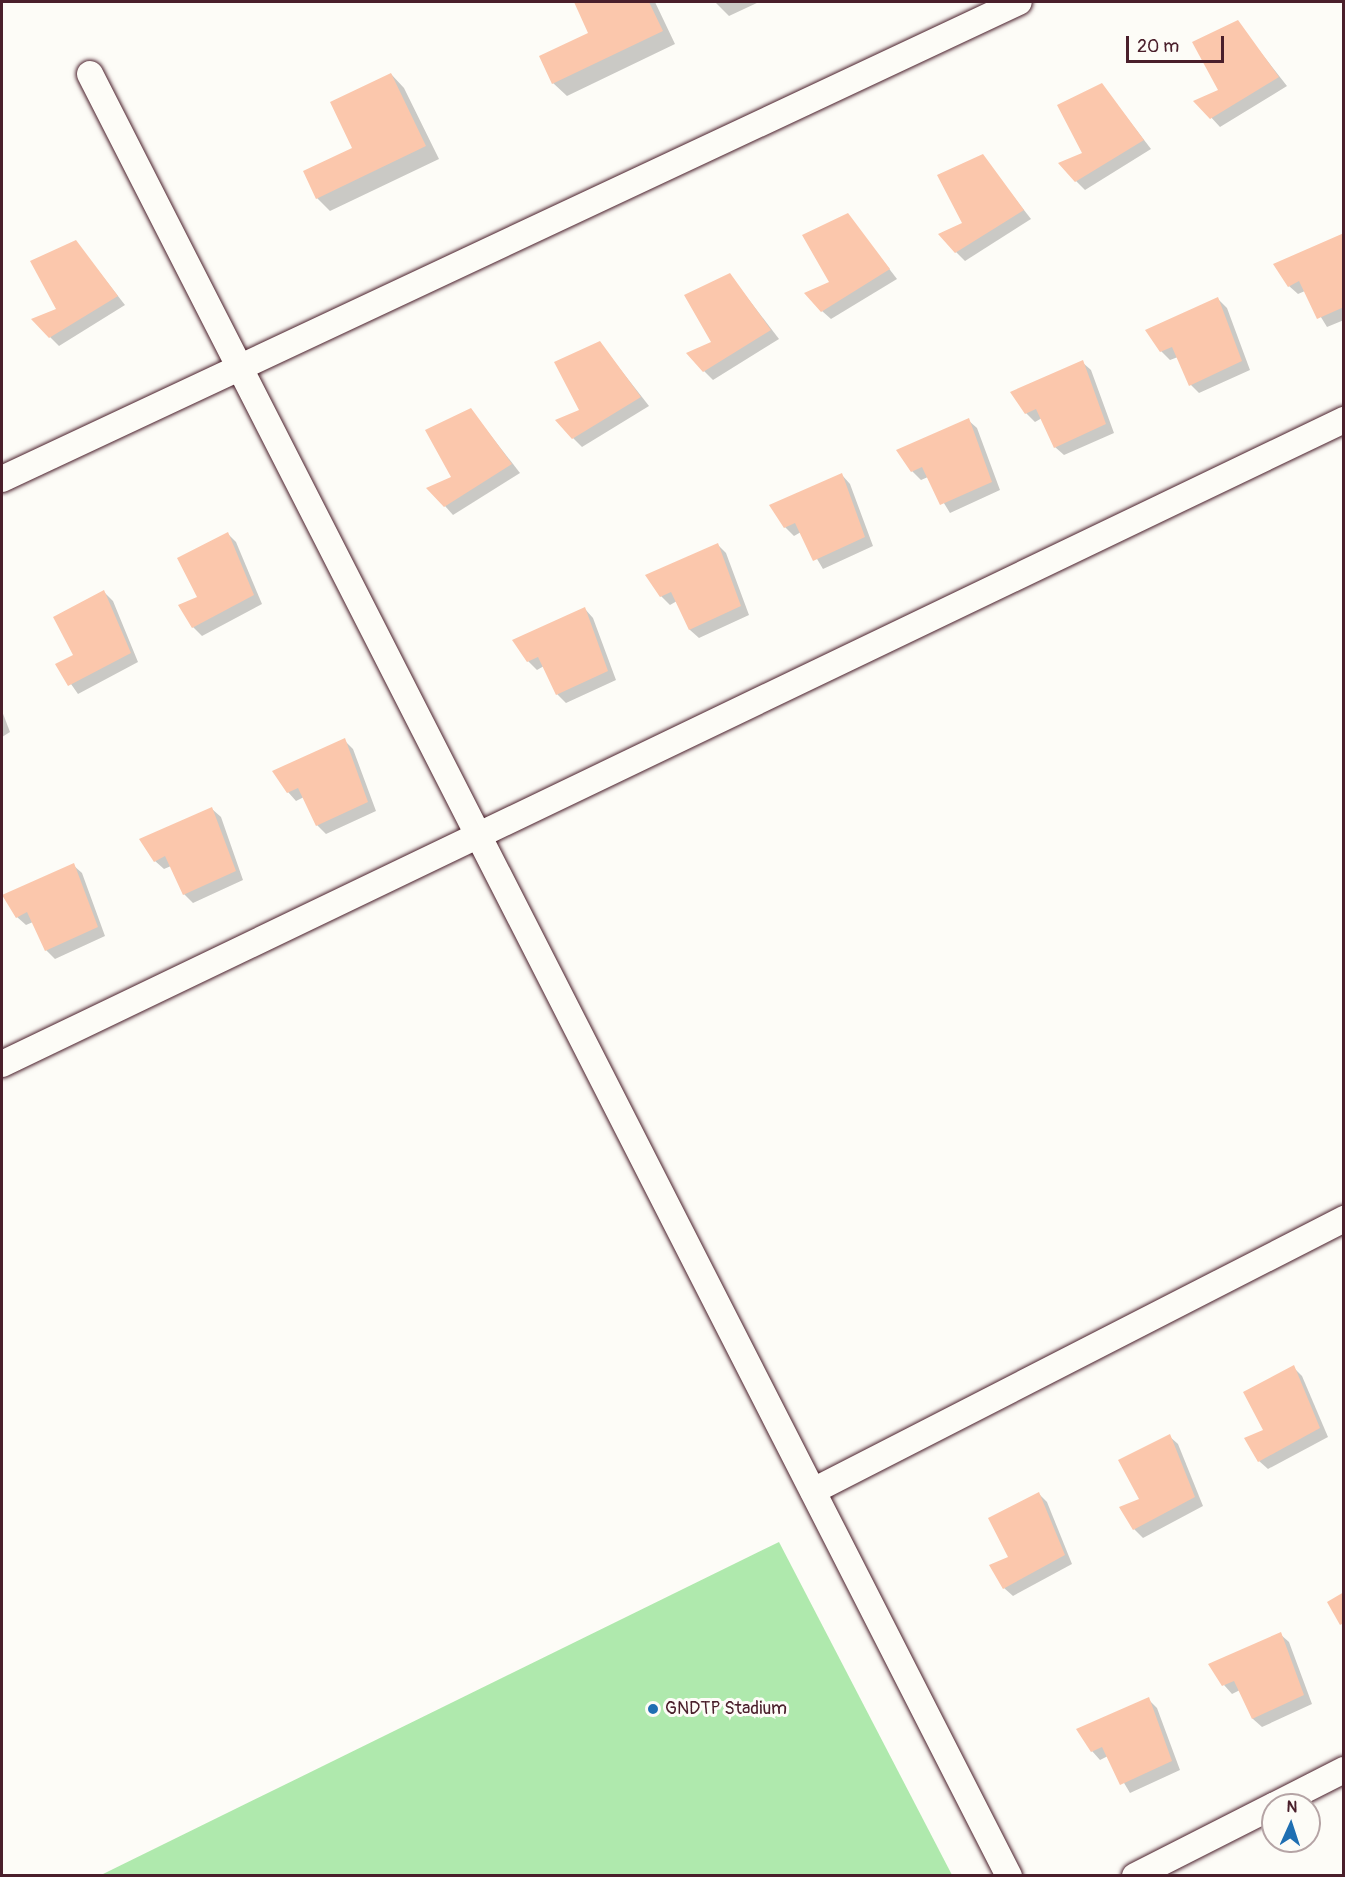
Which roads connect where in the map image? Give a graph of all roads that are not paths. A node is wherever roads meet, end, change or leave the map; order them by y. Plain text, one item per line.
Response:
1 (1018, 2) edge
2 (90, 74) dead end
3 (240, 367) junction
4 (1344, 420) edge
5 (2, 479) edge
6 (478, 835) junction
7 (2, 1064) edge
8 (1344, 1219) edge
9 (813, 1491) junction
10 (1344, 1770) edge
11 (1298, 1793) edge
12 (1261, 1812) edge
13 (1009, 1875) edge
14 (1135, 1875) edge

1 - 3 street
2 - 3 street
3 - 5 street
3 - 6 street
4 - 6 street
6 - 7 street
6 - 9 street
8 - 9 street
9 - 13 street
10 - 11 street
12 - 14 street

